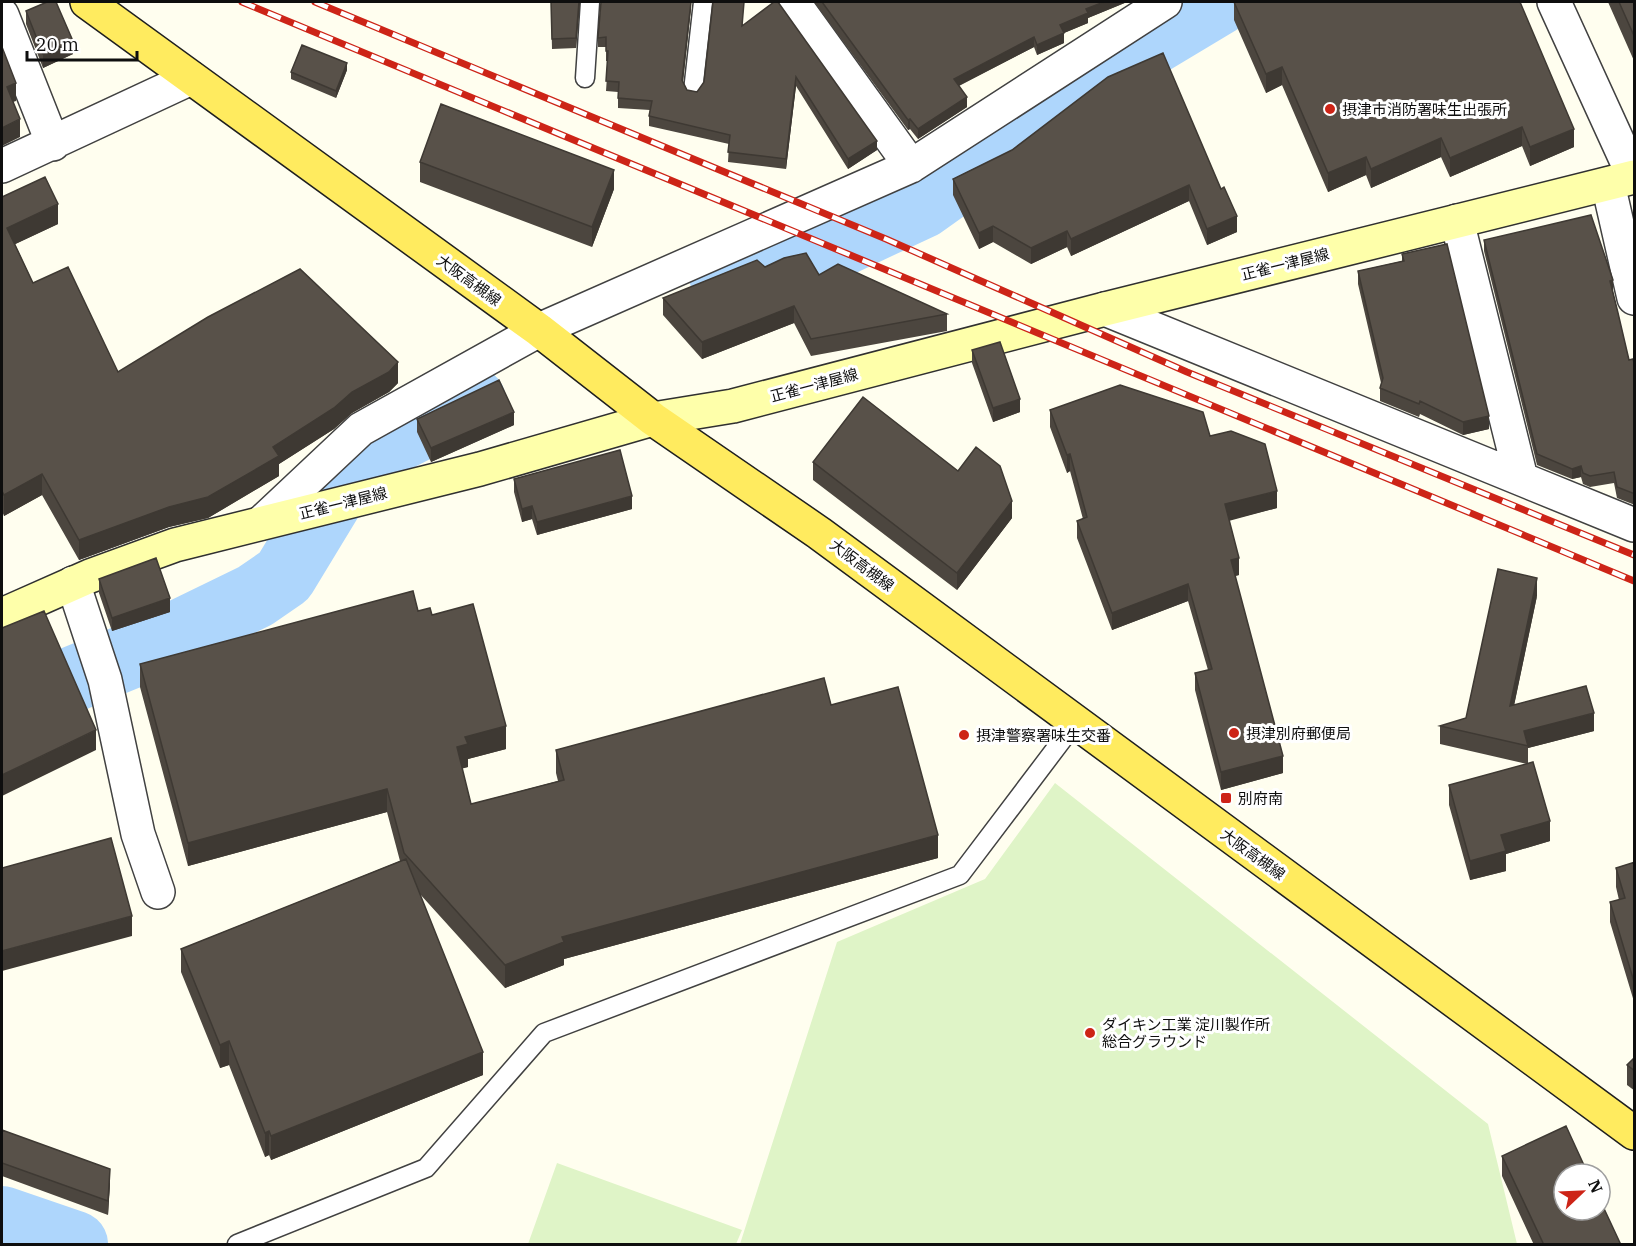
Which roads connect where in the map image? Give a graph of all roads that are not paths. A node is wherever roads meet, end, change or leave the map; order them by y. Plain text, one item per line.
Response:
1 (87, 2) edge
2 (590, 2) edge
3 (703, 2) edge
4 (792, 2) edge
5 (1554, 2) edge
6 (1157, 4) edge
7 (2, 15) edge
8 (191, 78) junction
9 (585, 78) dead end
10 (693, 91) edge
11 (53, 144) junction
12 (2, 166) edge
13 (911, 166) junction
14 (1625, 179) edge
15 (1458, 221) junction
16 (1635, 298) edge
17 (1106, 309) junction
18 (539, 330) junction
19 (653, 419) junction
20 (1521, 478) junction
21 (261, 523) junction
22 (1635, 525) edge
23 (73, 583) junction
24 (2, 615) edge
25 (1075, 723) junction
26 (158, 892) dead end
27 (1635, 1133) edge
28 (237, 1245) edge

1 - 8 main road, 大阪高槻線
2 - 9 lane
3 - 10 lane
4 - 13 street
5 - 14 street
6 - 13 street
7 - 11 street
8 - 11 street
8 - 18 main road, 大阪高槻線
11 - 12 street
13 - 18 street
14 - 15 main road, 正雀一津屋線
14 - 16 street
15 - 17 main road, 正雀一津屋線
15 - 20 street
17 - 19 main road, 正雀一津屋線
17 - 20 street
18 - 19 main road, 大阪高槻線
18 - 21 street
19 - 21 main road, 正雀一津屋線
19 - 25 main road, 大阪高槻線
20 - 22 street
21 - 23 main road, 正雀一津屋線
23 - 24 main road, 正雀一津屋線
23 - 26 street
25 - 27 main road, 大阪高槻線
25 - 28 lane

